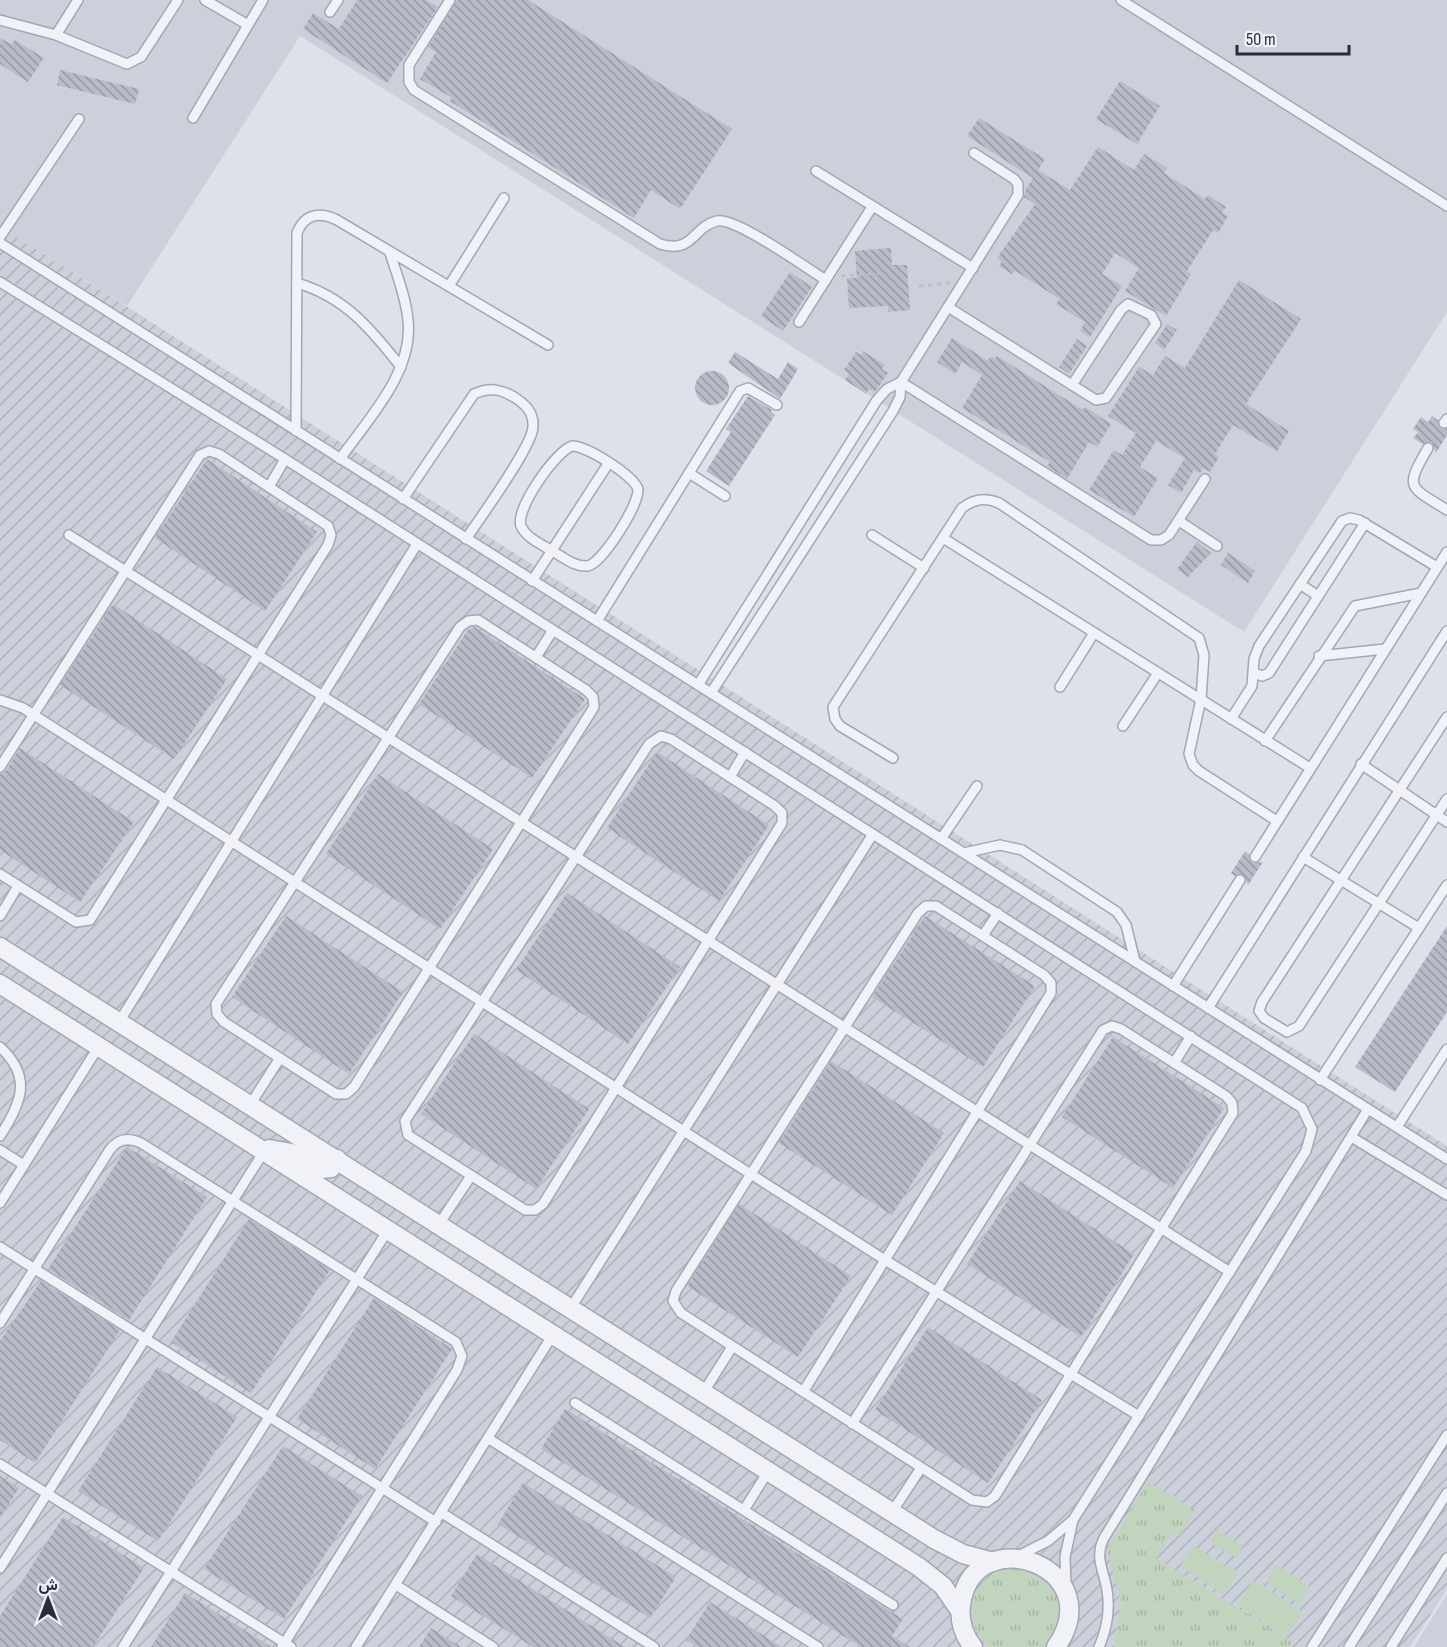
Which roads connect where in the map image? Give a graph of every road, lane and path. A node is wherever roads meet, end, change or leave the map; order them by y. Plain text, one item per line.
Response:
1 (78, 0) edge
2 (178, 0) edge
3 (205, 0) edge
4 (263, 0) edge
5 (338, 0) edge
6 (1121, 0) edge
7 (447, 1) edge
8 (330, 12) dead end
9 (0, 20) edge
10 (248, 25) junction
11 (56, 35) junction
12 (193, 118) dead end
13 (79, 119) dead end
14 (974, 153) dead end
15 (816, 171) dead end
16 (504, 198) dead end
17 (1447, 206) edge
18 (872, 207) junction
19 (0, 237) edge
20 (0, 243) edge
21 (390, 253) junction
22 (973, 268) junction
23 (880, 273) dead end
24 (827, 279) junction
25 (0, 282) edge
26 (964, 282) junction
27 (297, 283) junction
28 (449, 286) junction
29 (919, 286) dead end
30 (948, 307) junction
31 (799, 322) dead end
32 (549, 345) dead end
33 (401, 367) junction
34 (901, 382) junction
35 (1072, 385) junction
36 (777, 405) dead end
37 (296, 431) junction
38 (1428, 448) dead end
39 (285, 459) junction
40 (340, 459) junction
41 (608, 464) junction
42 (689, 473) junction
43 (1205, 479) dead end
44 (269, 487) junction
45 (820, 493) junction
46 (725, 496) dead end
47 (403, 499) junction
48 (834, 501) junction
49 (1447, 510) edge
50 (1179, 520) junction
51 (1365, 523) junction
52 (872, 535) dead end
53 (69, 536) dead end
54 (943, 538) junction
55 (466, 539) junction
56 (417, 544) junction
57 (1217, 546) dead end
58 (552, 550) junction
59 (1447, 552) edge
60 (1437, 567) junction
61 (924, 568) junction
62 (125, 571) junction
63 (532, 580) junction
64 (1300, 584) junction
65 (1420, 593) junction
66 (1318, 596) junction
67 (597, 621) junction
68 (553, 630) junction
69 (1447, 631) edge
70 (1094, 633) junction
71 (1385, 649) junction
72 (258, 656) junction
73 (1319, 656) junction
74 (536, 657) junction
75 (1158, 673) junction
76 (1254, 673) junction
77 (698, 685) junction
78 (1060, 687) dead end
79 (711, 693) junction
80 (321, 696) junction
81 (1201, 699) junction
82 (0, 700) edge
83 (32, 716) junction
84 (1447, 717) edge
85 (1231, 719) junction
86 (1124, 726) dead end
87 (388, 738) junction
88 (1265, 741) junction
89 (745, 752) junction
90 (893, 758) dead end
91 (1361, 764) junction
92 (0, 766) edge
93 (1310, 768) junction
94 (730, 777) junction
95 (977, 786) dead end
96 (1400, 791) junction
97 (1447, 799) edge
98 (166, 801) junction
99 (1437, 815) junction
100 (1277, 821) junction
101 (521, 822) junction
102 (1447, 822) edge
103 (873, 834) junction
104 (941, 839) junction
105 (230, 842) junction
106 (964, 853) junction
107 (575, 857) junction
108 (1255, 857) dead end
109 (1303, 857) junction
110 (0, 874) edge
111 (1240, 880) dead end
112 (1342, 880) junction
113 (294, 883) junction
114 (1447, 885) edge
115 (18, 886) junction
116 (1379, 904) junction
117 (998, 913) junction
118 (0, 916) edge
119 (1419, 928) junction
120 (984, 934) junction
121 (708, 941) junction
122 (0, 947) edge
123 (1135, 961) junction
124 (429, 969) junction
125 (0, 984) edge
126 (776, 984) junction
127 (1173, 986) junction
128 (481, 1002) junction
129 (1208, 1008) junction
130 (118, 1022) junction
131 (844, 1028) junction
132 (1191, 1036) junction
133 (99, 1046) junction
134 (0, 1047) edge
135 (1447, 1049) edge
136 (280, 1058) junction
137 (1174, 1063) junction
138 (1320, 1080) junction
139 (616, 1088) junction
140 (250, 1105) junction
141 (1368, 1109) junction
142 (978, 1112) junction
143 (1397, 1127) junction
144 (683, 1131) junction
145 (0, 1136) edge
146 (1353, 1138) junction
147 (1027, 1144) junction
148 (0, 1150) edge
149 (265, 1150) junction
150 (337, 1159) junction
151 (1447, 1159) edge
152 (24, 1165) junction
153 (751, 1174) junction
154 (471, 1176) junction
155 (1447, 1195) edge
156 (232, 1201) junction
157 (0, 1203) edge
158 (439, 1224) junction
159 (1161, 1229) junction
160 (388, 1230) junction
161 (0, 1247) edge
162 (885, 1260) junction
163 (35, 1268) junction
164 (1230, 1272) junction
165 (357, 1279) junction
166 (936, 1292) junction
167 (570, 1309) junction
168 (0, 1323) edge
169 (552, 1336) junction
170 (146, 1337) junction
171 (732, 1347) junction
172 (1071, 1374) junction
173 (802, 1392) junction
174 (703, 1393) junction
175 (575, 1403) dead end
176 (270, 1415) junction
177 (1139, 1416) junction
178 (852, 1424) junction
179 (1447, 1436) edge
180 (489, 1439) junction
181 (0, 1464) edge
182 (921, 1468) junction
183 (769, 1470) junction
184 (382, 1488) junction
185 (47, 1493) junction
186 (1447, 1493) edge
187 (744, 1510) junction
188 (892, 1512) junction
189 (442, 1513) junction
190 (1073, 1520) junction
191 (436, 1522) junction
192 (1014, 1558) junction
193 (1447, 1558) edge
194 (993, 1562) junction
195 (0, 1568) edge
196 (171, 1571) junction
197 (396, 1585) junction
198 (1067, 1595) junction
199 (893, 1605) dead end
200 (960, 1611) junction
201 (968, 1644) edge
202 (286, 1646) edge
203 (123, 1647) edge
204 (356, 1647) edge
205 (493, 1647) edge
206 (654, 1647) edge
207 (818, 1647) edge
208 (1056, 1647) edge
209 (1099, 1647) edge
210 (1312, 1647) edge
211 (1349, 1647) edge
212 (1391, 1647) edge

1 - 11 lane
2 - 11 lane
3 - 10 lane
4 - 10 lane
5 - 8 lane
6 - 17 lane
7 - 24 lane
9 - 11 lane
10 - 12 lane
13 - 19 lane
14 - 22 lane
15 - 18 lane
16 - 28 lane
18 - 22 lane
18 - 24 lane
20 - 37 lane
21 - 27 lane
21 - 28 lane
21 - 33 lane
22 - 26 lane
23 - 24 path
24 - 31 lane
25 - 39 lane
26 - 29 path
26 - 30 lane
27 - 33 lane
27 - 37 lane
28 - 32 lane
30 - 34 lane
30 - 35 lane
33 - 40 lane
34 - 45 lane
34 - 48 lane
34 - 50 lane
35 - 35 lane
36 - 42 lane
37 - 40 lane
38 - 49 lane
39 - 44 lane
39 - 56 lane
40 - 47 lane
41 - 58 lane
41 - 58 lane
41 - 58 lane
42 - 46 lane
42 - 67 lane
43 - 50 lane
44 - 62 lane
44 - 72 lane
45 - 48 lane
45 - 77 lane
47 - 55 lane
47 - 55 lane
48 - 79 lane
50 - 57 lane
51 - 60 lane
51 - 64 lane
51 - 66 lane
52 - 61 lane
53 - 62 lane
54 - 61 lane
54 - 70 lane
54 - 81 lane
55 - 63 lane
56 - 68 lane
56 - 80 lane
58 - 63 lane
59 - 60 lane
60 - 65 lane
61 - 90 lane
62 - 72 lane
62 - 83 lane
63 - 67 lane
64 - 66 lane
64 - 76 lane
65 - 71 lane
65 - 73 lane
66 - 76 lane
67 - 77 lane
68 - 74 lane
68 - 89 lane
69 - 91 lane
70 - 75 lane
70 - 78 lane
71 - 73 lane
71 - 93 lane
72 - 80 lane
72 - 98 lane
73 - 88 lane
74 - 87 lane
74 - 101 lane
75 - 81 lane
75 - 86 lane
76 - 85 lane
77 - 79 lane
79 - 104 lane
80 - 87 lane
80 - 105 lane
81 - 85 lane
81 - 100 lane
82 - 83 lane
83 - 92 lane
83 - 98 lane
84 - 96 lane
85 - 88 lane
87 - 101 lane
87 - 113 lane
88 - 93 lane
89 - 94 lane
89 - 103 lane
91 - 96 lane
91 - 109 lane
93 - 100 lane
94 - 107 lane
94 - 121 lane
95 - 104 lane
96 - 99 lane
96 - 112 lane
97 - 99 lane
98 - 105 lane
98 - 115 lane
99 - 102 lane
99 - 116 lane
100 - 108 lane
101 - 107 lane
101 - 124 lane
103 - 117 lane
103 - 126 lane
104 - 106 lane
105 - 113 lane
105 - 130 lane
106 - 123 lane
106 - 123 lane
107 - 121 lane
107 - 128 lane
109 - 112 lane
109 - 129 lane
110 - 115 lane
111 - 127 lane
112 - 116 lane
112 - 116 lane
113 - 124 lane
113 - 136 lane
114 - 119 lane
115 - 118 lane
116 - 119 lane
117 - 120 lane
117 - 132 lane
119 - 138 lane
120 - 131 lane
120 - 142 lane
121 - 126 lane
121 - 139 lane
122 - 130 street
123 - 127 lane
124 - 128 lane
124 - 136 lane
125 - 133 street
126 - 131 lane
126 - 144 lane
127 - 129 lane
128 - 139 lane
128 - 154 lane
129 - 138 lane
130 - 140 street
131 - 142 lane
131 - 153 lane
132 - 137 lane
132 - 164 lane
133 - 149 street
133 - 152 lane
134 - 145 lane
135 - 143 lane
136 - 140 lane
137 - 147 lane
137 - 159 lane
138 - 141 lane
139 - 144 lane
139 - 154 lane
140 - 150 street
141 - 143 lane
141 - 146 lane
142 - 147 lane
142 - 162 lane
143 - 151 lane
144 - 153 lane
144 - 167 lane
146 - 155 lane
146 - 209 lane
147 - 159 lane
147 - 166 lane
148 - 152 lane
149 - 150 street
149 - 156 lane
149 - 160 street
150 - 158 street
152 - 157 lane
153 - 162 lane
153 - 171 lane
154 - 158 lane
156 - 163 lane
156 - 165 lane
156 - 170 lane
158 - 167 street
159 - 164 lane
159 - 172 lane
160 - 165 lane
160 - 169 street
161 - 163 lane
162 - 166 lane
162 - 173 lane
163 - 168 lane
163 - 170 lane
164 - 177 lane
165 - 176 lane
165 - 184 lane
166 - 172 lane
166 - 178 lane
167 - 174 street
169 - 180 lane
169 - 183 street
170 - 176 lane
170 - 185 lane
171 - 173 lane
171 - 174 lane
172 - 177 lane
172 - 182 lane
173 - 178 lane
174 - 188 street
175 - 187 lane
176 - 184 lane
176 - 196 lane
177 - 190 lane
178 - 182 lane
179 - 210 lane
180 - 189 lane
180 - 207 lane
181 - 185 lane
182 - 188 lane
183 - 187 lane
183 - 200 street
184 - 191 lane
184 - 202 lane
185 - 195 lane
185 - 196 lane
186 - 211 lane
187 - 199 lane
188 - 194 street
189 - 191 lane
189 - 206 lane
190 - 192 lane
190 - 198 lane
191 - 197 lane
192 - 194 street
192 - 198 street
193 - 212 lane
194 - 200 street
196 - 202 lane
196 - 203 lane
197 - 204 lane
197 - 205 lane
198 - 208 street
200 - 201 street

